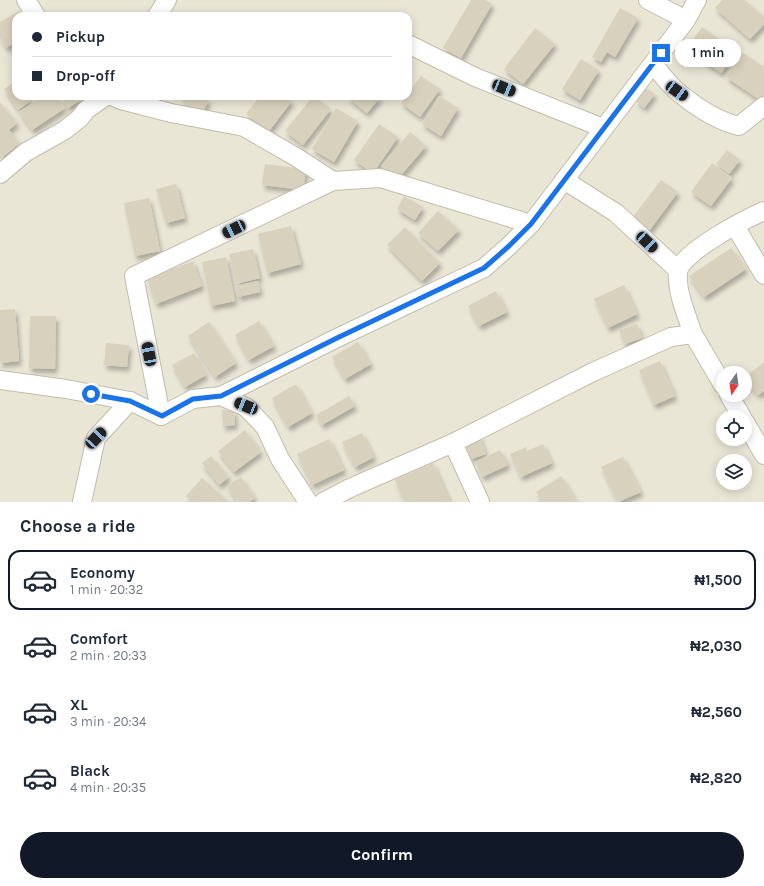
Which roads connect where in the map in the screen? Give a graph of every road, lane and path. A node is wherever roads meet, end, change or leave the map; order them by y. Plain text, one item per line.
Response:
1 (26, 0) edge
2 (167, 0) edge
3 (648, 0) edge
4 (697, 0) edge
5 (34, 12) edge
6 (160, 12) edge
7 (686, 20) junction
8 (412, 46) edge
9 (653, 64) junction
10 (100, 100) edge
11 (121, 100) edge
12 (764, 106) edge
13 (603, 128) junction
14 (0, 174) edge
15 (564, 180) junction
16 (333, 181) junction
17 (764, 211) edge
18 (531, 224) junction
19 (735, 226) junction
20 (678, 270) junction
21 (764, 276) edge
22 (693, 334) junction
23 (716, 373) edge
24 (0, 380) edge
25 (221, 396) junction
26 (130, 401) junction
27 (162, 416) junction
28 (752, 434) edge
29 (453, 442) junction
30 (764, 455) edge
31 (82, 502) edge
32 (308, 502) edge
33 (322, 502) edge
34 (480, 502) edge

1 - 5 street
2 - 6 street
3 - 7 street
4 - 7 street
7 - 9 street
8 - 13 street
9 - 12 street
9 - 13 street
10 - 14 street
11 - 16 street
13 - 15 street
15 - 18 street
15 - 20 street
16 - 18 street
16 - 27 street
17 - 19 street
18 - 25 street
19 - 20 street
19 - 21 street
20 - 22 street
22 - 23 street
22 - 29 street
24 - 26 street
25 - 27 street
25 - 32 street
26 - 27 street
26 - 31 street
28 - 30 street
29 - 33 street
29 - 34 street

